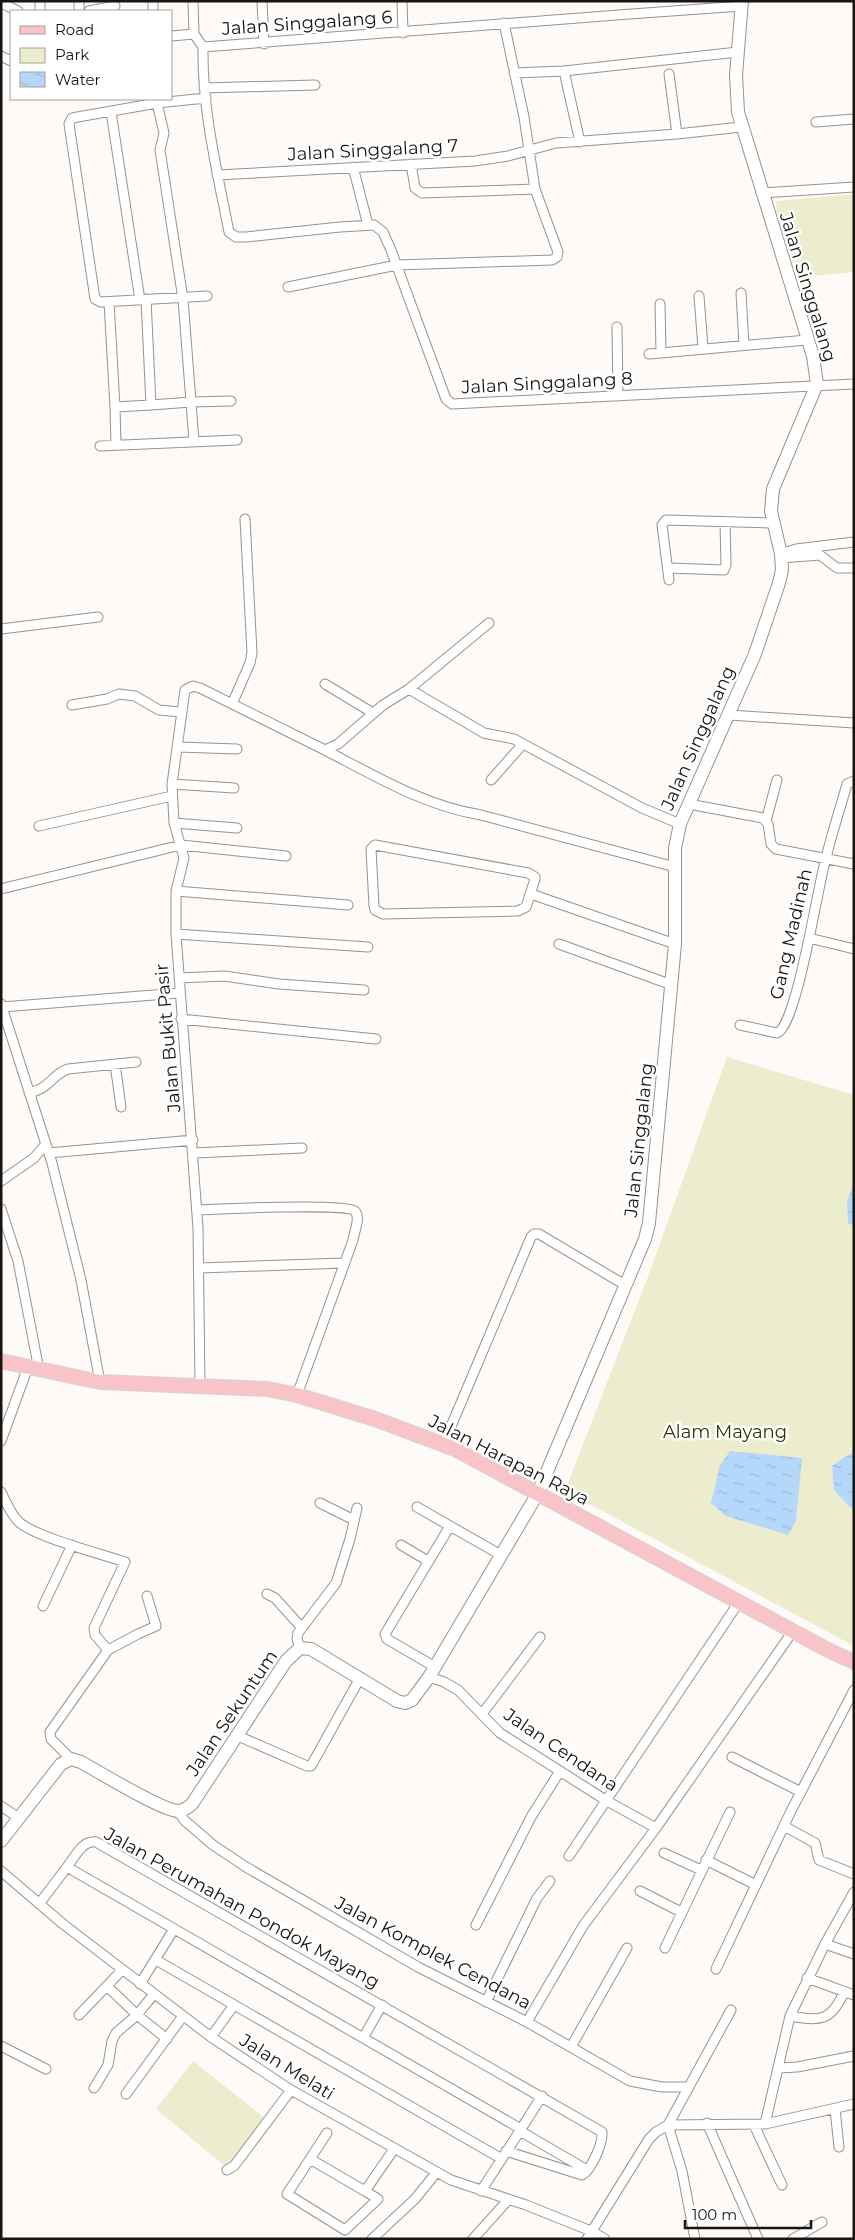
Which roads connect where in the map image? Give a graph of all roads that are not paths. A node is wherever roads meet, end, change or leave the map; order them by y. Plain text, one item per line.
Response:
1 (192, 1) edge
2 (262, 1) edge
3 (402, 1) edge
4 (1, 3) edge
5 (742, 4) edge
6 (116, 6) edge
7 (16, 10) edge
8 (94, 10) edge
9 (504, 23) junction
10 (403, 33) junction
11 (194, 34) junction
12 (172, 36) edge
13 (264, 44) junction
14 (203, 47) junction
15 (738, 52) junction
16 (564, 71) junction
17 (514, 73) junction
18 (670, 74) dead end
19 (315, 85) dead end
20 (204, 88) junction
21 (206, 98) junction
22 (157, 103) junction
23 (111, 112) junction
24 (854, 119) edge
25 (816, 122) dead end
26 (741, 127) junction
27 (678, 134) junction
28 (580, 142) junction
29 (529, 149) junction
30 (411, 164) junction
31 (353, 166) junction
32 (217, 175) junction
33 (854, 187) edge
34 (536, 190) junction
35 (761, 193) junction
36 (368, 225) junction
37 (397, 265) junction
38 (288, 287) dead end
39 (741, 293) dead end
40 (207, 296) dead end
41 (698, 296) dead end
42 (183, 298) junction
43 (143, 300) junction
44 (109, 302) junction
45 (660, 304) dead end
46 (617, 327) dead end
47 (807, 340) junction
48 (744, 345) junction
49 (703, 348) junction
50 (661, 352) junction
51 (649, 354) dead end
52 (817, 384) junction
53 (854, 384) edge
54 (618, 396) junction
55 (231, 401) dead end
56 (190, 402) junction
57 (152, 405) junction
58 (115, 407) junction
59 (237, 440) dead end
60 (194, 442) junction
61 (100, 446) dead end
62 (116, 446) junction
63 (245, 520) dead end
64 (725, 522) junction
65 (772, 522) junction
66 (854, 542) edge
67 (781, 556) junction
68 (668, 568) junction
69 (854, 568) edge
70 (669, 580) dead end
71 (98, 617) dead end
72 (490, 623) dead end
73 (1, 629) edge
74 (325, 684) dead end
75 (409, 689) junction
76 (232, 704) junction
77 (72, 706) dead end
78 (181, 712) junction
79 (373, 713) junction
80 (729, 715) junction
81 (854, 723) edge
82 (524, 744) junction
83 (178, 747) junction
84 (237, 749) dead end
85 (325, 750) junction
86 (491, 780) dead end
87 (777, 780) dead end
88 (854, 781) edge
89 (172, 784) junction
90 (234, 788) dead end
91 (172, 796) junction
92 (689, 804) junction
93 (766, 820) junction
94 (174, 823) junction
95 (680, 824) junction
96 (39, 826) dead end
97 (237, 828) dead end
98 (181, 845) junction
99 (286, 856) dead end
100 (825, 859) junction
101 (854, 864) edge
102 (675, 866) junction
103 (1, 889) edge
104 (176, 892) junction
105 (531, 894) junction
106 (348, 905) dead end
107 (176, 934) junction
108 (809, 938) junction
109 (559, 944) dead end
110 (675, 944) junction
111 (368, 948) dead end
112 (854, 949) edge
113 (179, 978) junction
114 (672, 985) junction
115 (364, 990) dead end
116 (180, 993) junction
117 (2, 1006) edge
118 (181, 1019) junction
119 (4, 1025) edge
120 (740, 1025) dead end
121 (376, 1038) dead end
122 (136, 1062) dead end
123 (115, 1064) junction
124 (29, 1093) junction
125 (121, 1107) dead end
126 (193, 1140) junction
127 (46, 1144) junction
128 (302, 1148) dead end
129 (49, 1153) junction
130 (194, 1153) junction
131 (1, 1181) edge
132 (1, 1209) edge
133 (197, 1210) junction
134 (344, 1263) junction
135 (200, 1268) junction
136 (626, 1285) junction
137 (1, 1361) edge
138 (33, 1368) junction
139 (100, 1382) junction
140 (200, 1386) junction
141 (297, 1395) junction
142 (1, 1441) edge
143 (444, 1444) junction
144 (1, 1492) edge
145 (538, 1493) junction
146 (320, 1503) dead end
147 (417, 1507) dead end
148 (357, 1508) dead end
149 (354, 1520) junction
150 (450, 1526) junction
151 (401, 1544) dead end
152 (72, 1545) junction
153 (500, 1555) junction
154 (428, 1561) junction
155 (267, 1594) dead end
156 (147, 1596) dead end
157 (739, 1602) junction
158 (43, 1606) dead end
159 (302, 1628) junction
160 (793, 1631) junction
161 (540, 1637) dead end
162 (300, 1648) junction
163 (108, 1650) junction
164 (854, 1662) edge
165 (432, 1672) junction
166 (360, 1678) junction
167 (854, 1690) edge
168 (482, 1714) junction
169 (238, 1736) junction
170 (732, 1757) dead end
171 (71, 1759) junction
172 (560, 1771) junction
173 (801, 1792) junction
174 (607, 1801) junction
175 (1, 1806) edge
176 (178, 1811) junction
177 (730, 1812) dead end
178 (19, 1818) junction
179 (784, 1826) junction
180 (656, 1828) junction
181 (1, 1841) edge
182 (664, 1853) dead end
183 (569, 1856) dead end
184 (706, 1860) junction
185 (67, 1867) junction
186 (702, 1870) junction
187 (1, 1871) edge
188 (854, 1874) edge
189 (550, 1882) dead end
190 (756, 1885) junction
191 (640, 1891) dead end
192 (854, 1892) edge
193 (39, 1904) junction
194 (850, 1906) edge
195 (681, 1912) junction
196 (476, 1925) dead end
197 (174, 1929) junction
198 (824, 1944) junction
199 (627, 1948) dead end
200 (665, 1948) dead end
201 (854, 1954) edge
202 (156, 1960) junction
203 (716, 1969) dead end
204 (122, 1970) junction
205 (807, 1978) junction
206 (140, 1984) junction
207 (107, 1986) junction
208 (844, 1992) junction
209 (154, 1994) junction
210 (854, 1995) edge
211 (486, 2002) junction
212 (234, 2005) junction
213 (382, 2005) junction
214 (731, 2010) dead end
215 (79, 2015) dead end
216 (137, 2015) junction
217 (183, 2016) junction
218 (790, 2016) junction
219 (527, 2022) junction
220 (211, 2037) junction
221 (363, 2038) junction
222 (167, 2039) junction
223 (1, 2046) edge
224 (571, 2047) junction
225 (854, 2056) edge
226 (779, 2068) junction
227 (46, 2069) dead end
228 (689, 2087) junction
229 (94, 2088) dead end
230 (291, 2090) junction
231 (126, 2094) dead end
232 (542, 2096) junction
233 (854, 2104) edge
234 (835, 2109) junction
235 (707, 2123) junction
236 (765, 2124) junction
237 (668, 2125) junction
238 (754, 2125) junction
239 (521, 2130) junction
240 (327, 2133) dead end
241 (839, 2147) dead end
242 (394, 2149) junction
243 (504, 2155) junction
244 (310, 2158) junction
245 (227, 2170) dead end
246 (587, 2170) junction
247 (436, 2173) junction
248 (782, 2185) dead end
249 (481, 2191) junction
250 (365, 2192) junction
251 (508, 2200) junction
252 (822, 2222) dead end
253 (589, 2235) edge
254 (372, 2239) edge
255 (472, 2239) edge
256 (605, 2239) edge
257 (695, 2239) edge
258 (758, 2239) edge
259 (793, 2239) edge

1 - 11 street
2 - 13 street
3 - 10 street
4 - 7 street
5 - 9 street, Jalan Singgalang 6
5 - 15 main road, Jalan Singgalang
6 - 8 street
9 - 10 street, Jalan Singgalang 6
9 - 17 street
10 - 13 street, Jalan Singgalang 6
11 - 12 street
11 - 14 street
13 - 14 street, Jalan Singgalang 6
14 - 20 street
15 - 16 street
15 - 26 main road, Jalan Singgalang
16 - 17 street
16 - 28 street
17 - 29 street
18 - 27 street
19 - 20 street
20 - 21 street
21 - 22 street
21 - 32 street
22 - 23 street
22 - 42 street
23 - 43 street
23 - 44 street
24 - 25 street
26 - 27 street, Jalan Singgalang 7
26 - 35 main road, Jalan Singgalang
27 - 28 street, Jalan Singgalang 7
28 - 29 street, Jalan Singgalang 7
29 - 30 street, Jalan Singgalang 7
29 - 34 street
30 - 31 street, Jalan Singgalang 7
30 - 34 street
31 - 32 street, Jalan Singgalang 7
31 - 36 street
32 - 36 street
33 - 35 street
34 - 37 street
35 - 47 main road, Jalan Singgalang
36 - 37 street, Jalan Singgalang 8
37 - 38 street
37 - 54 street, Jalan Singgalang 8
39 - 48 street
40 - 42 street
41 - 49 street
42 - 43 street
42 - 56 street
43 - 44 street
43 - 57 street
44 - 58 street
45 - 50 street
46 - 54 street
47 - 48 street
47 - 52 main road, Jalan Singgalang
48 - 49 street
49 - 50 street
50 - 51 street
52 - 53 street, Jalan Singgalang 8
52 - 54 street, Jalan Singgalang 8
52 - 65 main road, Jalan Singgalang
55 - 56 street
56 - 57 street
56 - 60 street
57 - 58 street
58 - 62 street
59 - 60 street
60 - 62 street
61 - 62 street
63 - 76 street
64 - 65 street
64 - 68 street
64 - 68 street
65 - 67 main road, Jalan Singgalang
66 - 67 street
67 - 69 street
67 - 80 main road, Jalan Singgalang
68 - 70 street
71 - 73 street
72 - 75 street
74 - 79 street
75 - 79 street
75 - 82 street
76 - 78 street, Jalan Bukit Pasir
76 - 85 street
77 - 78 street
78 - 83 street, Jalan Bukit Pasir
79 - 85 street
80 - 81 street
80 - 92 main road, Jalan Singgalang
82 - 86 street
82 - 95 street
83 - 84 street
83 - 89 street, Jalan Bukit Pasir
85 - 102 street
87 - 93 street
88 - 100 street, Gang Madinah
89 - 90 street
89 - 91 street, Jalan Bukit Pasir
91 - 94 street, Jalan Bukit Pasir
91 - 96 street
92 - 93 street
92 - 95 main road, Jalan Singgalang
93 - 100 street
94 - 97 street
94 - 98 street, Jalan Bukit Pasir
95 - 102 main road, Jalan Singgalang
98 - 99 street
98 - 103 street
98 - 104 street, Jalan Bukit Pasir
100 - 101 street
100 - 108 street, Gang Madinah
102 - 110 main road, Jalan Singgalang
104 - 106 street
104 - 107 street, Jalan Bukit Pasir
105 - 105 street
105 - 110 street
107 - 111 street
107 - 113 street, Jalan Bukit Pasir
108 - 112 street
108 - 120 street, Gang Madinah
109 - 114 street
110 - 114 main road, Jalan Singgalang
113 - 115 street
113 - 116 street, Jalan Bukit Pasir
114 - 136 main road, Jalan Singgalang
116 - 117 street
116 - 118 street, Jalan Bukit Pasir
117 - 119 street
118 - 121 street
118 - 126 street, Jalan Bukit Pasir
119 - 124 street
122 - 123 street
123 - 124 street
123 - 125 street
124 - 127 street
126 - 129 street
126 - 130 street, Jalan Bukit Pasir
127 - 129 street
127 - 131 street
128 - 130 street
129 - 139 street
130 - 133 street, Jalan Bukit Pasir
132 - 138 street
133 - 134 street
133 - 135 street, Jalan Bukit Pasir
134 - 135 street
134 - 141 street
135 - 140 street, Jalan Bukit Pasir
136 - 143 street
136 - 145 main road, Jalan Singgalang
137 - 138 main road, Jalan Harapan Raya
138 - 139 main road, Jalan Harapan Raya
138 - 142 street
139 - 140 main road, Jalan Harapan Raya
140 - 141 main road, Jalan Harapan Raya
141 - 143 main road, Jalan Harapan Raya
143 - 145 main road, Jalan Harapan Raya
144 - 152 street
145 - 153 main road, Jalan Sekuntum
145 - 157 main road, Jalan Harapan Raya
146 - 149 street
147 - 150 street
148 - 149 street
149 - 159 street
150 - 153 street
150 - 154 street
151 - 154 street
152 - 158 street
152 - 163 street
153 - 165 main road, Jalan Sekuntum
154 - 165 street, Jalan Cendana
155 - 159 street
156 - 163 street
157 - 160 main road, Jalan Harapan Raya
157 - 174 street
159 - 162 street
160 - 164 main road, Jalan Harapan Raya
160 - 180 street
161 - 168 street
162 - 166 main road, Jalan Sekuntum
162 - 169 main road, Jalan Sekuntum
163 - 171 street
165 - 166 main road, Jalan Sekuntum
165 - 168 street, Jalan Cendana
166 - 169 street
167 - 173 street
168 - 172 street, Jalan Cendana
169 - 176 main road, Jalan Sekuntum
170 - 173 street
171 - 176 main road
171 - 178 main road
172 - 174 street, Jalan Cendana
172 - 196 street
173 - 179 street
174 - 180 street, Jalan Cendana
174 - 183 street
175 - 178 street
176 - 211 street, Jalan Komplek Cendana
177 - 184 street
178 - 181 main road
179 - 188 street
179 - 190 street
180 - 219 street
182 - 186 street
184 - 186 street
184 - 190 street
185 - 193 street, Jalan Perumahan Pondok Mayang
185 - 197 street
185 - 213 street, Jalan Perumahan Pondok Mayang
186 - 195 street
187 - 193 street, Jalan Melati
189 - 211 street
190 - 203 street
191 - 195 street
192 - 194 street
193 - 204 street, Jalan Melati
194 - 198 street
195 - 200 street
197 - 202 street
197 - 221 street
198 - 201 street
198 - 205 street
199 - 224 street
202 - 206 street
202 - 212 street
204 - 206 street, Jalan Melati
204 - 207 street
205 - 208 street
205 - 218 street
206 - 209 street, Jalan Melati
207 - 215 street
207 - 216 street
208 - 210 street
208 - 218 street
209 - 216 street
209 - 217 street, Jalan Melati
211 - 219 street, Jalan Komplek Cendana
212 - 220 street
212 - 243 street
213 - 221 street, Jalan Perumahan Pondok Mayang
213 - 232 street, Jalan Perumahan Pondok Mayang
214 - 228 street
216 - 222 street
216 - 229 street
217 - 220 street, Jalan Melati
217 - 222 street
218 - 226 street
219 - 224 street, Jalan Komplek Cendana
220 - 230 street, Jalan Melati
221 - 239 street
222 - 231 street
223 - 227 street
224 - 228 street, Jalan Komplek Cendana
225 - 226 street
226 - 236 street
228 - 237 street
230 - 242 street, Jalan Melati
230 - 245 street
232 - 239 street
232 - 246 street, Jalan Perumahan Pondok Mayang
233 - 234 street
234 - 236 street
234 - 241 street
235 - 237 street
235 - 238 street
235 - 258 street
236 - 238 street
237 - 253 street
237 - 257 street
238 - 248 street
239 - 243 street
239 - 246 street
240 - 244 street
242 - 247 street, Jalan Melati
242 - 250 street
243 - 246 street
243 - 249 street
244 - 250 street
244 - 250 street
247 - 249 street, Jalan Melati
247 - 254 street
249 - 251 street, Jalan Melati
251 - 253 street, Jalan Melati
251 - 255 street
252 - 259 street
253 - 256 street, Jalan Melati

